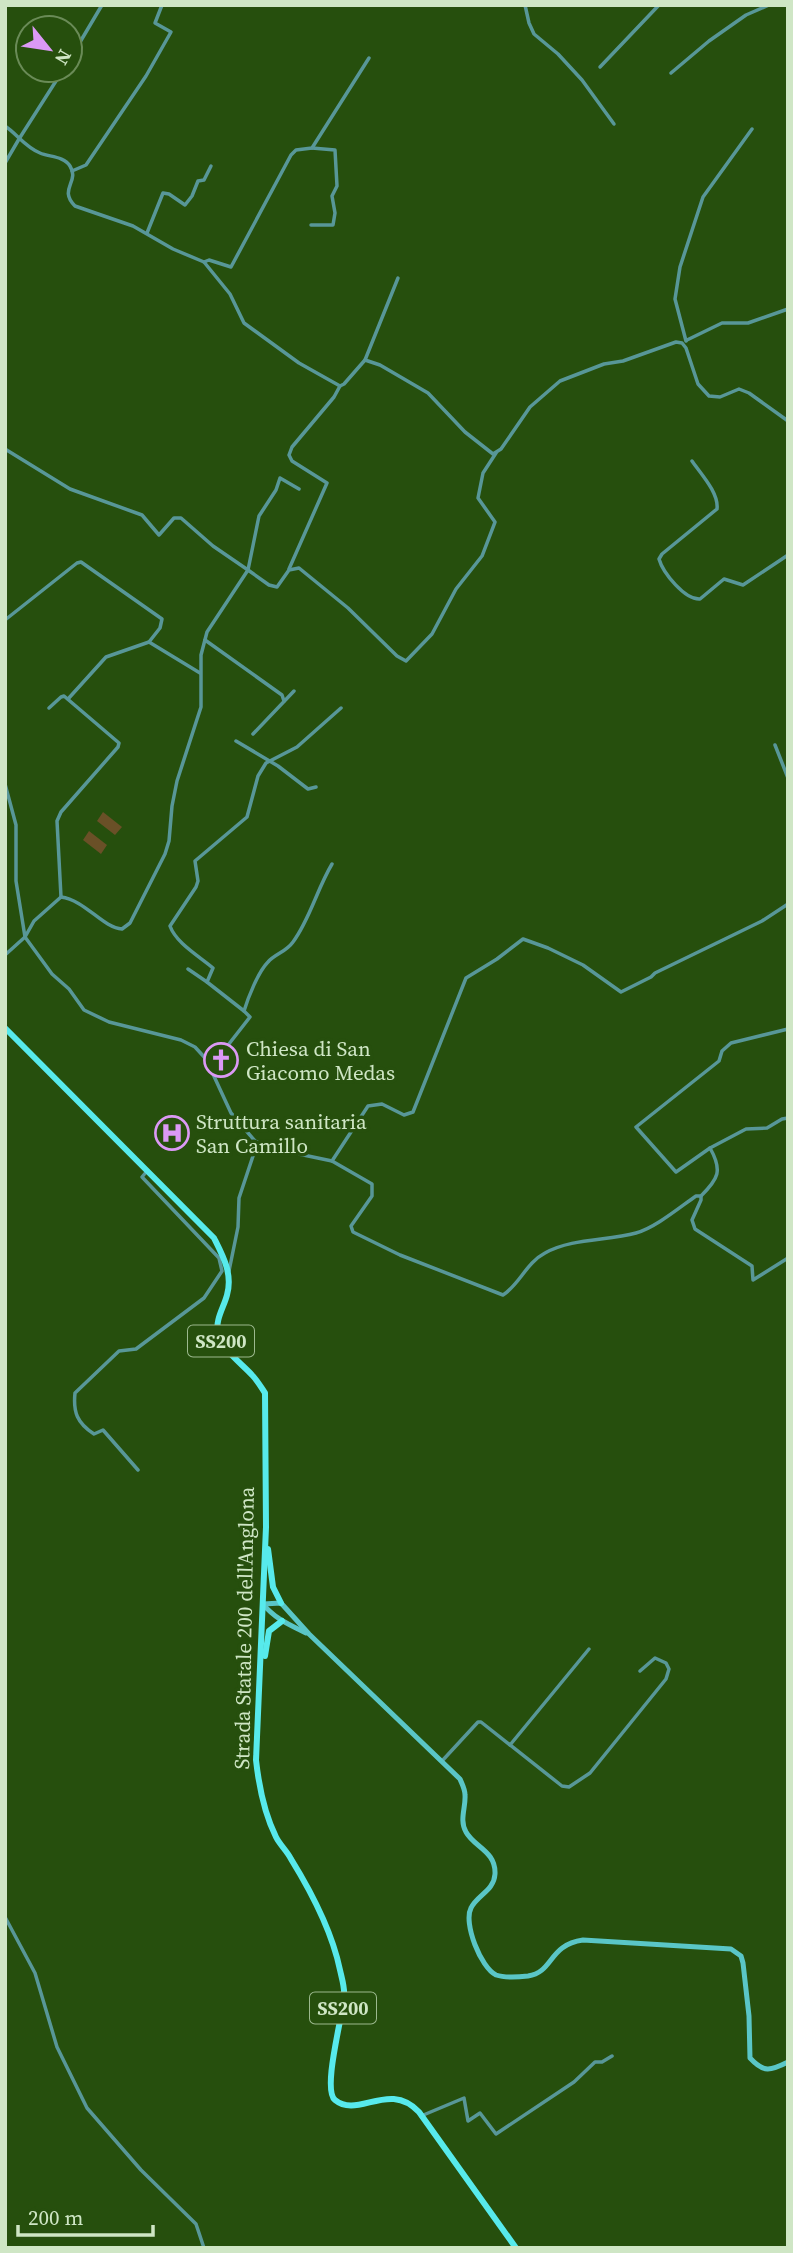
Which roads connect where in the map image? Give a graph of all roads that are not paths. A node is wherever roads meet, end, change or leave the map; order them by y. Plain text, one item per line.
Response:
1 (102, 5) edge
2 (162, 5) edge
3 (525, 5) edge
4 (659, 5) edge
5 (769, 5) edge
6 (84, 35) edge
7 (369, 58) dead end
8 (600, 68) dead end
9 (671, 74) dead end
10 (54, 84) edge
11 (614, 124) dead end
12 (5, 126) edge
13 (752, 129) dead end
14 (19, 139) junction
15 (313, 148) junction
16 (5, 163) edge
17 (211, 166) dead end
18 (72, 171) junction
19 (311, 225) dead end
20 (147, 233) junction
21 (204, 262) junction
22 (398, 278) dead end
23 (788, 309) edge
24 (684, 342) junction
25 (365, 360) junction
26 (340, 386) junction
27 (788, 421) edge
28 (5, 449) edge
29 (496, 453) junction
30 (692, 461) dead end
31 (299, 489) dead end
32 (788, 555) edge
33 (248, 570) junction
34 (289, 570) junction
35 (5, 620) edge
36 (205, 640) junction
37 (149, 642) junction
38 (200, 674) junction
39 (294, 691) dead end
40 (68, 699) junction
41 (284, 701) junction
42 (49, 708) dead end
43 (341, 708) dead end
44 (254, 734) dead end
45 (236, 741) dead end
46 (775, 745) dead end
47 (270, 761) junction
48 (788, 778) edge
49 (5, 784) edge
50 (317, 787) dead end
51 (332, 864) dead end
52 (61, 897) junction
53 (788, 904) edge
54 (25, 937) junction
55 (5, 955) edge
56 (188, 969) dead end
57 (207, 982) junction
58 (244, 1011) junction
59 (5, 1028) edge
60 (788, 1029) edge
61 (206, 1059) junction
62 (788, 1118) edge
63 (255, 1141) junction
64 (710, 1148) junction
65 (332, 1161) junction
66 (147, 1171) junction
67 (701, 1196) junction
68 (788, 1258) edge
69 (228, 1273) junction
70 (138, 1470) dead end
71 (266, 1527) junction
72 (281, 1603) junction
73 (263, 1604) junction
74 (282, 1621) junction
75 (309, 1634) junction
76 (589, 1650) dead end
77 (640, 1671) dead end
78 (261, 1675) junction
79 (510, 1745) junction
80 (442, 1761) junction
81 (5, 1917) edge
82 (612, 2056) dead end
83 (788, 2062) edge
84 (421, 2116) junction
85 (204, 2248) edge
86 (516, 2248) edge

1 - 6 street
2 - 18 street
3 - 11 street
4 - 8 street
5 - 9 street
7 - 15 street
10 - 14 street
12 - 14 street
13 - 24 street
14 - 16 street
14 - 18 street
15 - 19 street
15 - 21 street
17 - 20 street
18 - 20 street
20 - 21 street
21 - 26 street
22 - 25 street
23 - 24 street
24 - 27 street
24 - 29 street
25 - 26 street
25 - 29 street
26 - 34 street
28 - 33 street
29 - 34 street
30 - 32 street
31 - 33 street
33 - 34 street
33 - 36 street
35 - 37 street
36 - 38 street
36 - 41 street
37 - 38 street
37 - 40 street
38 - 52 street
39 - 41 street
40 - 42 street
40 - 52 street
41 - 44 street
43 - 47 street
45 - 47 street
46 - 48 street
47 - 50 street
47 - 57 street
49 - 54 street
51 - 58 street
52 - 54 street
53 - 65 street
54 - 55 street
54 - 61 street
56 - 57 street
57 - 58 street
58 - 61 street
59 - 66 main road, Strada Statale 200 dell'Anglona / SS200
60 - 64 street
61 - 63 street
62 - 64 street
63 - 65 street
63 - 69 street
64 - 67 street
65 - 67 street
66 - 69 main road, Strada Statale 200 dell'Anglona / SS200
66 - 70 street
67 - 68 street
69 - 71 main road, Strada Statale 200 dell'Anglona / SS200
71 - 72 main road
71 - 73 main road, Strada Statale 200 dell'Anglona / SS200
72 - 73 street
72 - 75 street
73 - 74 street
73 - 78 main road, Strada Statale 200 dell'Anglona / SS200
74 - 75 street
74 - 78 main road
75 - 80 street
76 - 79 street
77 - 79 street
78 - 84 main road, Strada Statale 200 dell'Anglona / SS200
79 - 80 street
80 - 83 street
81 - 85 street
82 - 84 street
84 - 86 main road, Strada Statale 200 dell'Anglona / SS200

